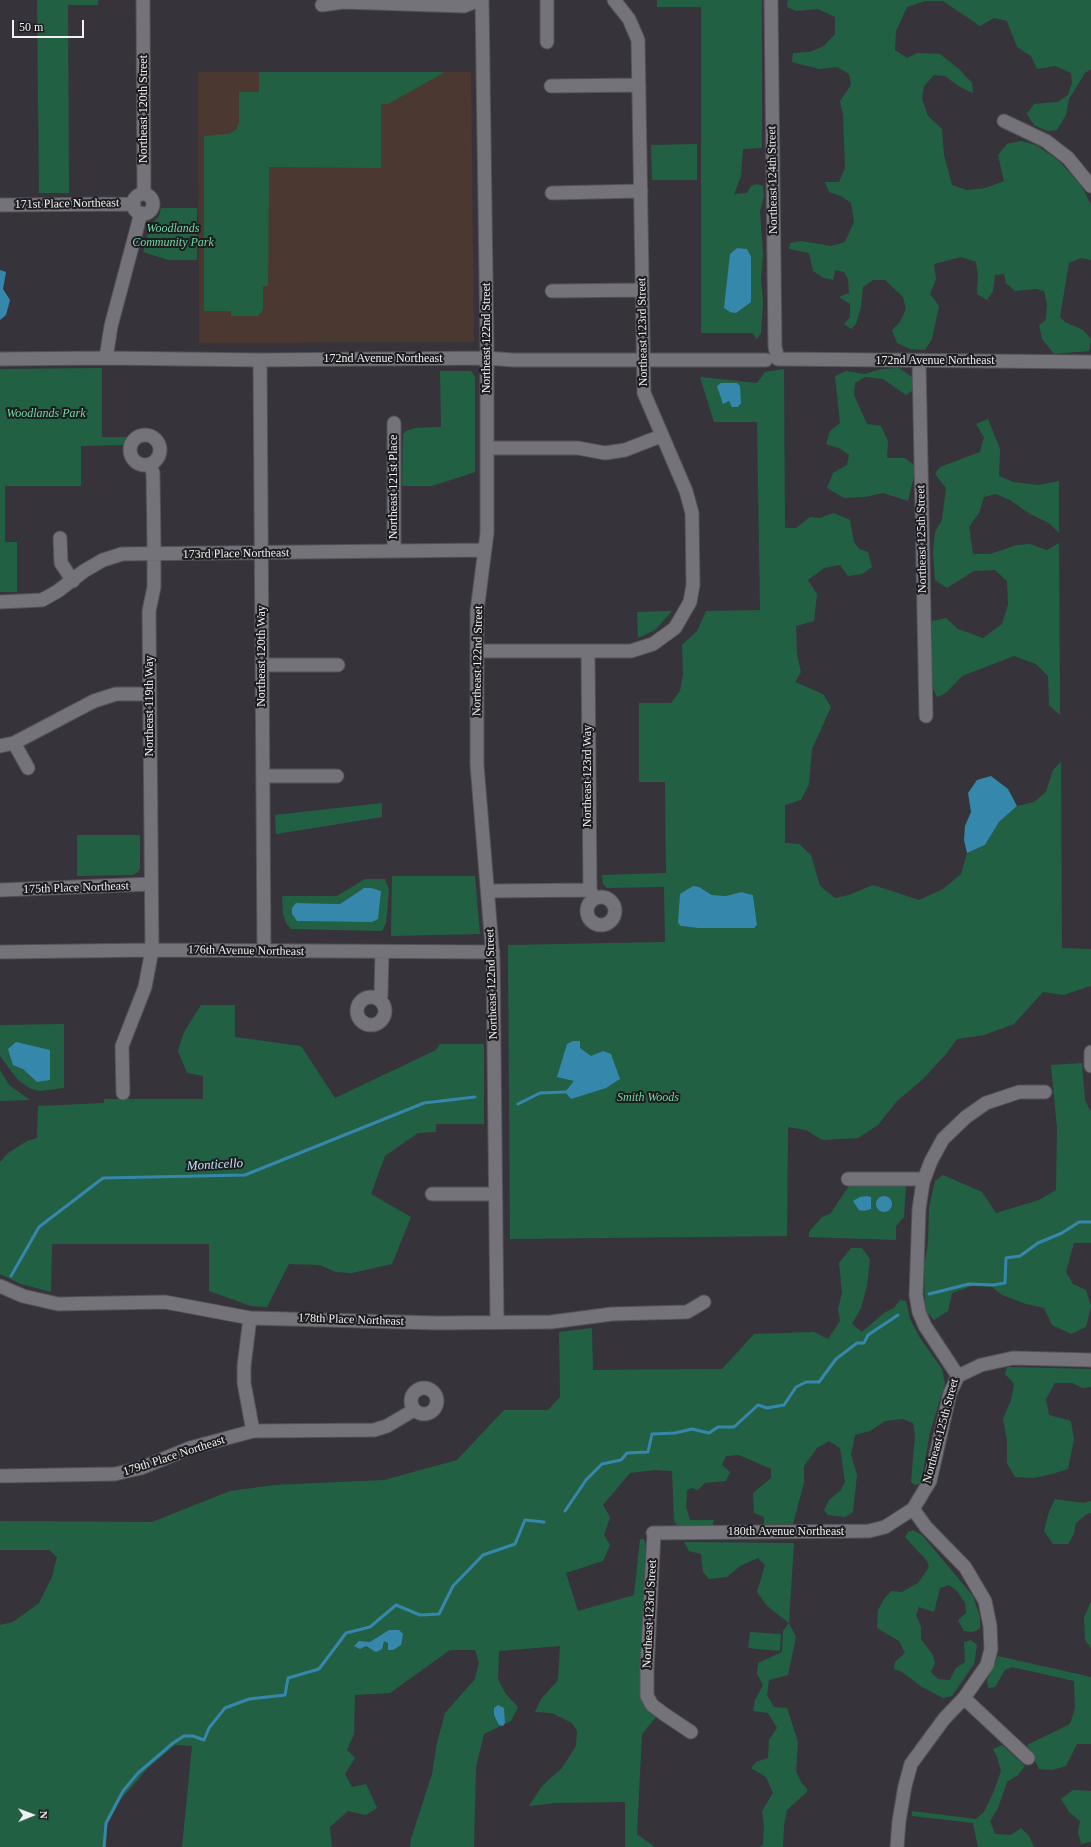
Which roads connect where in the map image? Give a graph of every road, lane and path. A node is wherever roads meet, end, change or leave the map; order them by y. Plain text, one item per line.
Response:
1 (143, 0) edge
2 (479, 0) edge
3 (482, 0) edge
4 (547, 0) edge
5 (771, 0) edge
6 (616, 3) edge
7 (322, 5) dead end
8 (547, 42) dead end
9 (639, 85) junction
10 (551, 86) dead end
11 (1004, 121) dead end
12 (1091, 186) edge
13 (641, 191) junction
14 (552, 193) dead end
15 (144, 194) junction
16 (0, 205) edge
17 (137, 208) junction
18 (642, 290) junction
19 (552, 291) dead end
20 (106, 358) junction
21 (487, 358) junction
22 (0, 359) edge
23 (643, 359) junction
24 (772, 359) junction
25 (260, 360) junction
26 (919, 361) junction
27 (1091, 362) edge
28 (394, 423) dead end
29 (661, 436) junction
30 (487, 448) junction
31 (150, 464) dead end
32 (60, 538) dead end
33 (485, 550) junction
34 (394, 551) junction
35 (154, 554) junction
36 (262, 554) junction
37 (73, 580) junction
38 (0, 602) edge
39 (477, 651) junction
40 (588, 652) junction
41 (262, 665) junction
42 (338, 665) dead end
43 (150, 694) junction
44 (926, 716) dead end
45 (14, 743) junction
46 (0, 746) edge
47 (28, 768) dead end
48 (263, 776) junction
49 (337, 776) dead end
50 (151, 884) junction
51 (0, 890) edge
52 (488, 891) junction
53 (152, 950) junction
54 (264, 951) junction
55 (0, 952) edge
56 (382, 952) junction
57 (493, 952) junction
58 (379, 1000) dead end
59 (1091, 1052) edge
60 (1091, 1066) edge
61 (1045, 1092) dead end
62 (123, 1093) dead end
63 (848, 1179) dead end
64 (924, 1179) junction
65 (432, 1194) dead end
66 (496, 1194) junction
67 (0, 1286) edge
68 (704, 1302) dead end
69 (250, 1318) junction
70 (497, 1322) junction
71 (1091, 1360) edge
72 (958, 1376) junction
73 (414, 1410) dead end
74 (252, 1432) junction
75 (0, 1476) edge
76 (913, 1510) junction
77 (654, 1533) joint
78 (964, 1698) junction
79 (691, 1732) dead end
80 (1028, 1758) dead end
81 (897, 1847) edge

1 - 15 street, Northeast 120th Street
2 - 7 street
3 - 21 street, Northeast 122nd Street
4 - 8 street
5 - 24 street, Northeast 124th Street
6 - 9 street, Northeast 123rd Street
9 - 10 street
9 - 13 street, Northeast 123rd Street
11 - 12 street
13 - 14 street
13 - 18 street, Northeast 123rd Street
15 - 17 street
15 - 17 street
16 - 17 street, 171st Place Northeast
17 - 20 street
18 - 19 street
18 - 23 street, Northeast 123rd Street
20 - 22 street, 172nd Avenue Northeast
20 - 25 street, 172nd Avenue Northeast
21 - 23 street, 172nd Avenue Northeast
21 - 25 street, 172nd Avenue Northeast
21 - 30 street, Northeast 122nd Street
23 - 24 street, 172nd Avenue Northeast
23 - 29 street, Northeast 123rd Street
24 - 26 street, 172nd Avenue Northeast
25 - 36 street, Northeast 120th Way
26 - 27 street, 172nd Avenue Northeast
26 - 44 street, Northeast 125th Street
28 - 34 street, Northeast 121st Place
29 - 30 street
29 - 40 street, Northeast 123rd Street
30 - 33 street, Northeast 122nd Street
31 - 35 street, Northeast 119th Way
32 - 37 street
33 - 34 street, 173rd Place Northeast
33 - 39 street, Northeast 122nd Street
34 - 36 street, 173rd Place Northeast
35 - 36 street, 173rd Place Northeast
35 - 37 street, 173rd Place Northeast
35 - 43 street, Northeast 119th Way
36 - 41 street, Northeast 120th Way
37 - 38 street, 173rd Place Northeast
39 - 40 street, Northeast 123rd Street
39 - 52 street, Northeast 122nd Street
40 - 52 street, Northeast 123rd Way
41 - 42 street
41 - 48 street, Northeast 120th Way
43 - 45 street
43 - 50 street, Northeast 119th Way
45 - 46 street
45 - 47 street
48 - 49 street
48 - 54 street, Northeast 120th Way
50 - 51 street, 175th Place Northeast
50 - 53 street, Northeast 119th Way
52 - 57 street, Northeast 122nd Street
53 - 54 street, 176th Avenue Northeast
53 - 55 street, 176th Avenue Northeast
53 - 62 street, Northeast 119th Way
54 - 56 street, 176th Avenue Northeast
56 - 57 street, 176th Avenue Northeast
56 - 58 street
57 - 66 street, Northeast 122nd Street
59 - 60 street
61 - 64 street, Northeast 125th Street
63 - 64 street
64 - 72 street, Northeast 125th Street
65 - 66 street
66 - 70 street, Northeast 122nd Street
67 - 69 street, 178th Place Northeast
68 - 70 street, 178th Place Northeast
69 - 70 street, 178th Place Northeast
69 - 74 street
71 - 72 street
72 - 76 street, Northeast 125th Street
73 - 74 street, 179th Place Northeast
74 - 75 street, 179th Place Northeast
76 - 77 street, 180th Avenue Northeast
76 - 78 street
77 - 79 street, Northeast 123rd Street
78 - 80 street
78 - 81 street

